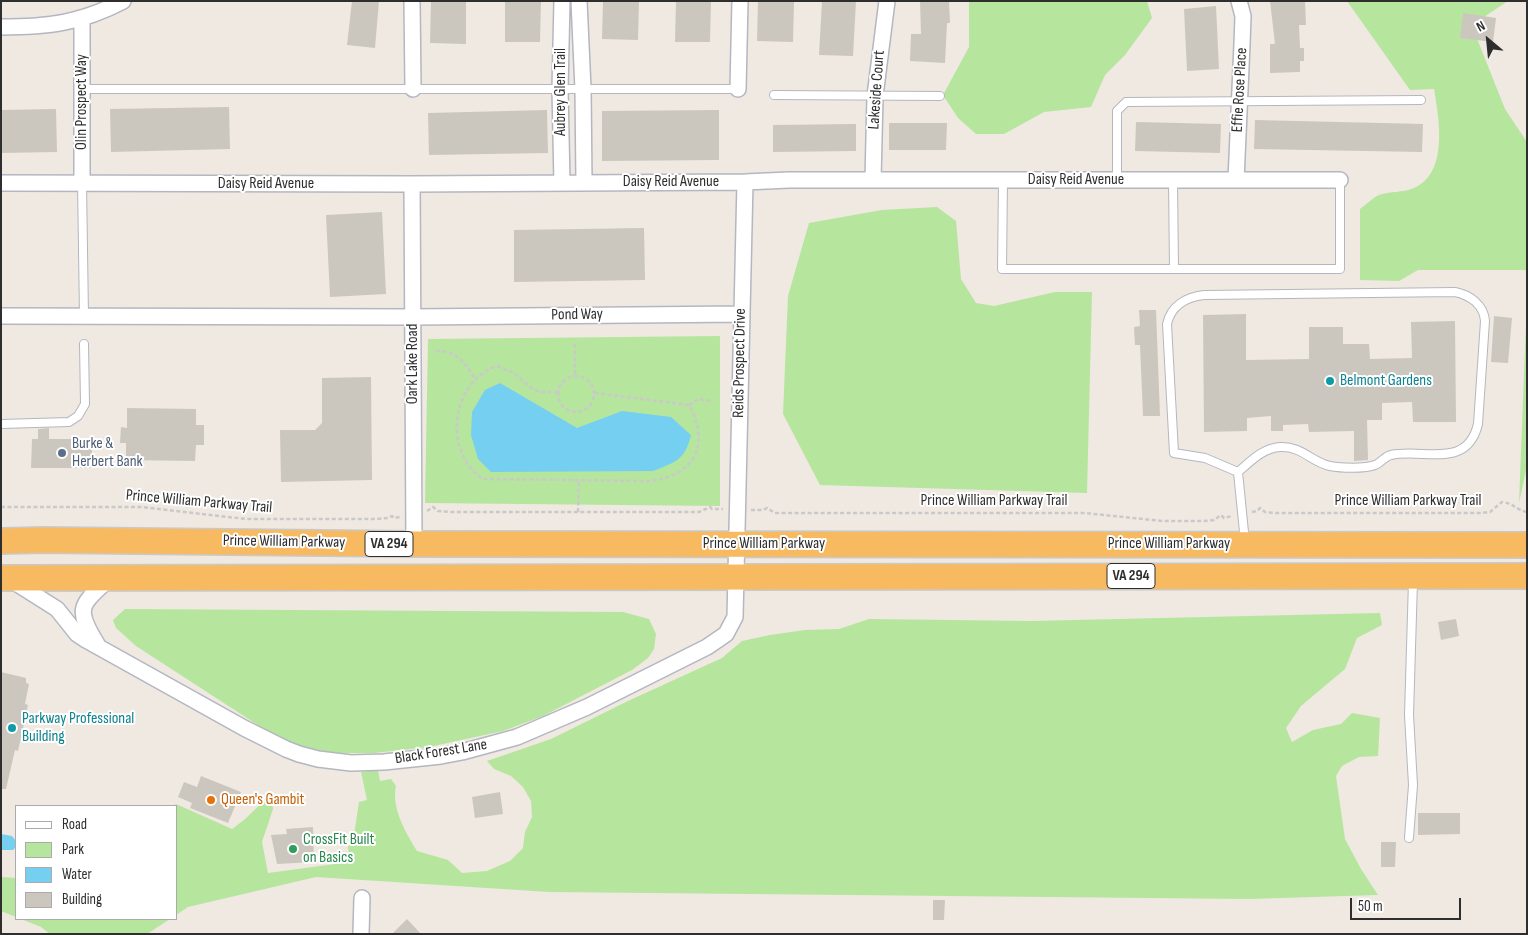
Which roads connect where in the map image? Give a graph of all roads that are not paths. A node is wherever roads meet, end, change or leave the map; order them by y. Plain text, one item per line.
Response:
1 (123, 1) edge
2 (412, 1) edge
3 (562, 1) edge
4 (579, 1) edge
5 (740, 1) edge
6 (887, 1) edge
7 (1239, 1) edge
8 (82, 20) junction
9 (1, 27) edge
10 (82, 89) junction
11 (413, 89) junction
12 (560, 89) junction
13 (583, 89) junction
14 (738, 89) joint
15 (774, 95) dead end
16 (875, 96) junction
17 (940, 96) dead end
18 (1421, 100) dead end
19 (1240, 103) junction
20 (873, 180) junction
21 (1003, 180) junction
22 (1117, 180) junction
23 (1173, 180) junction
24 (1236, 180) junction
25 (1340, 180) joint
26 (745, 182) junction
27 (1, 183) edge
28 (562, 183) junction
29 (584, 183) junction
30 (82, 184) junction
31 (412, 184) junction
32 (1174, 269) junction
33 (742, 314) junction
34 (1, 316) edge
35 (84, 316) junction
36 (413, 317) junction
37 (84, 344) dead end
38 (1, 424) edge
39 (1238, 472) junction
40 (1, 541) edge
41 (414, 544) junction
42 (736, 544) junction
43 (1245, 544) junction
44 (1527, 545) edge
45 (1413, 576) junction
46 (1527, 576) edge
47 (736, 577) junction
48 (4, 578) edge
49 (110, 578) junction
50 (98, 646) junction
51 (1409, 838) dead end
52 (362, 898) dead end
53 (361, 934) edge

1 - 8 street
2 - 11 street
3 - 12 street, Aubrey Glen Trail
4 - 13 street, Aubrey Glen Trail
5 - 14 street
6 - 16 street, Lakeside Court
7 - 19 street, Effie Rose Place
8 - 9 street
8 - 10 street, Olin Prospect Way
10 - 11 lane
10 - 30 street, Olin Prospect Way
11 - 12 lane
12 - 13 lane
12 - 28 street, Aubrey Glen Trail
13 - 14 lane
13 - 29 street, Aubrey Glen Trail
15 - 16 lane
16 - 17 lane
16 - 20 street, Lakeside Court
18 - 19 lane
19 - 22 lane
19 - 24 street, Effie Rose Place
20 - 21 street, Daisy Reid Avenue
20 - 26 street, Daisy Reid Avenue
21 - 22 street, Daisy Reid Avenue
21 - 32 lane
22 - 23 street, Daisy Reid Avenue
23 - 24 street, Daisy Reid Avenue
23 - 32 lane
24 - 25 street, Daisy Reid Avenue
25 - 32 lane
26 - 29 street, Daisy Reid Avenue
26 - 33 street, Reids Prospect Drive
27 - 30 street, Daisy Reid Avenue
28 - 29 street, Daisy Reid Avenue
28 - 31 street, Daisy Reid Avenue
30 - 31 street, Daisy Reid Avenue
30 - 35 lane
31 - 36 street, Oark Lake Road
33 - 36 street, Pond Way
33 - 42 street, Reids Prospect Drive
34 - 35 street, Pond Way
35 - 36 street, Pond Way
36 - 41 street, Oark Lake Road
37 - 38 lane
39 - 39 lane
39 - 43 lane
40 - 41 highway, Prince William Parkway / VA 294
41 - 42 highway, Prince William Parkway / VA 294
42 - 43 highway, Prince William Parkway / VA 294
42 - 47 street, Black Forest Lane
43 - 44 highway, Prince William Parkway / VA 294
45 - 46 highway, Prince William Parkway / VA 294
45 - 47 highway, Prince William Parkway / VA 294
45 - 51 lane
47 - 49 highway, Prince William Parkway / VA 294
47 - 50 street, Black Forest Lane
48 - 49 highway, Prince William Parkway / VA 294
48 - 50 street, Black Forest Lane
49 - 50 street
52 - 53 street

